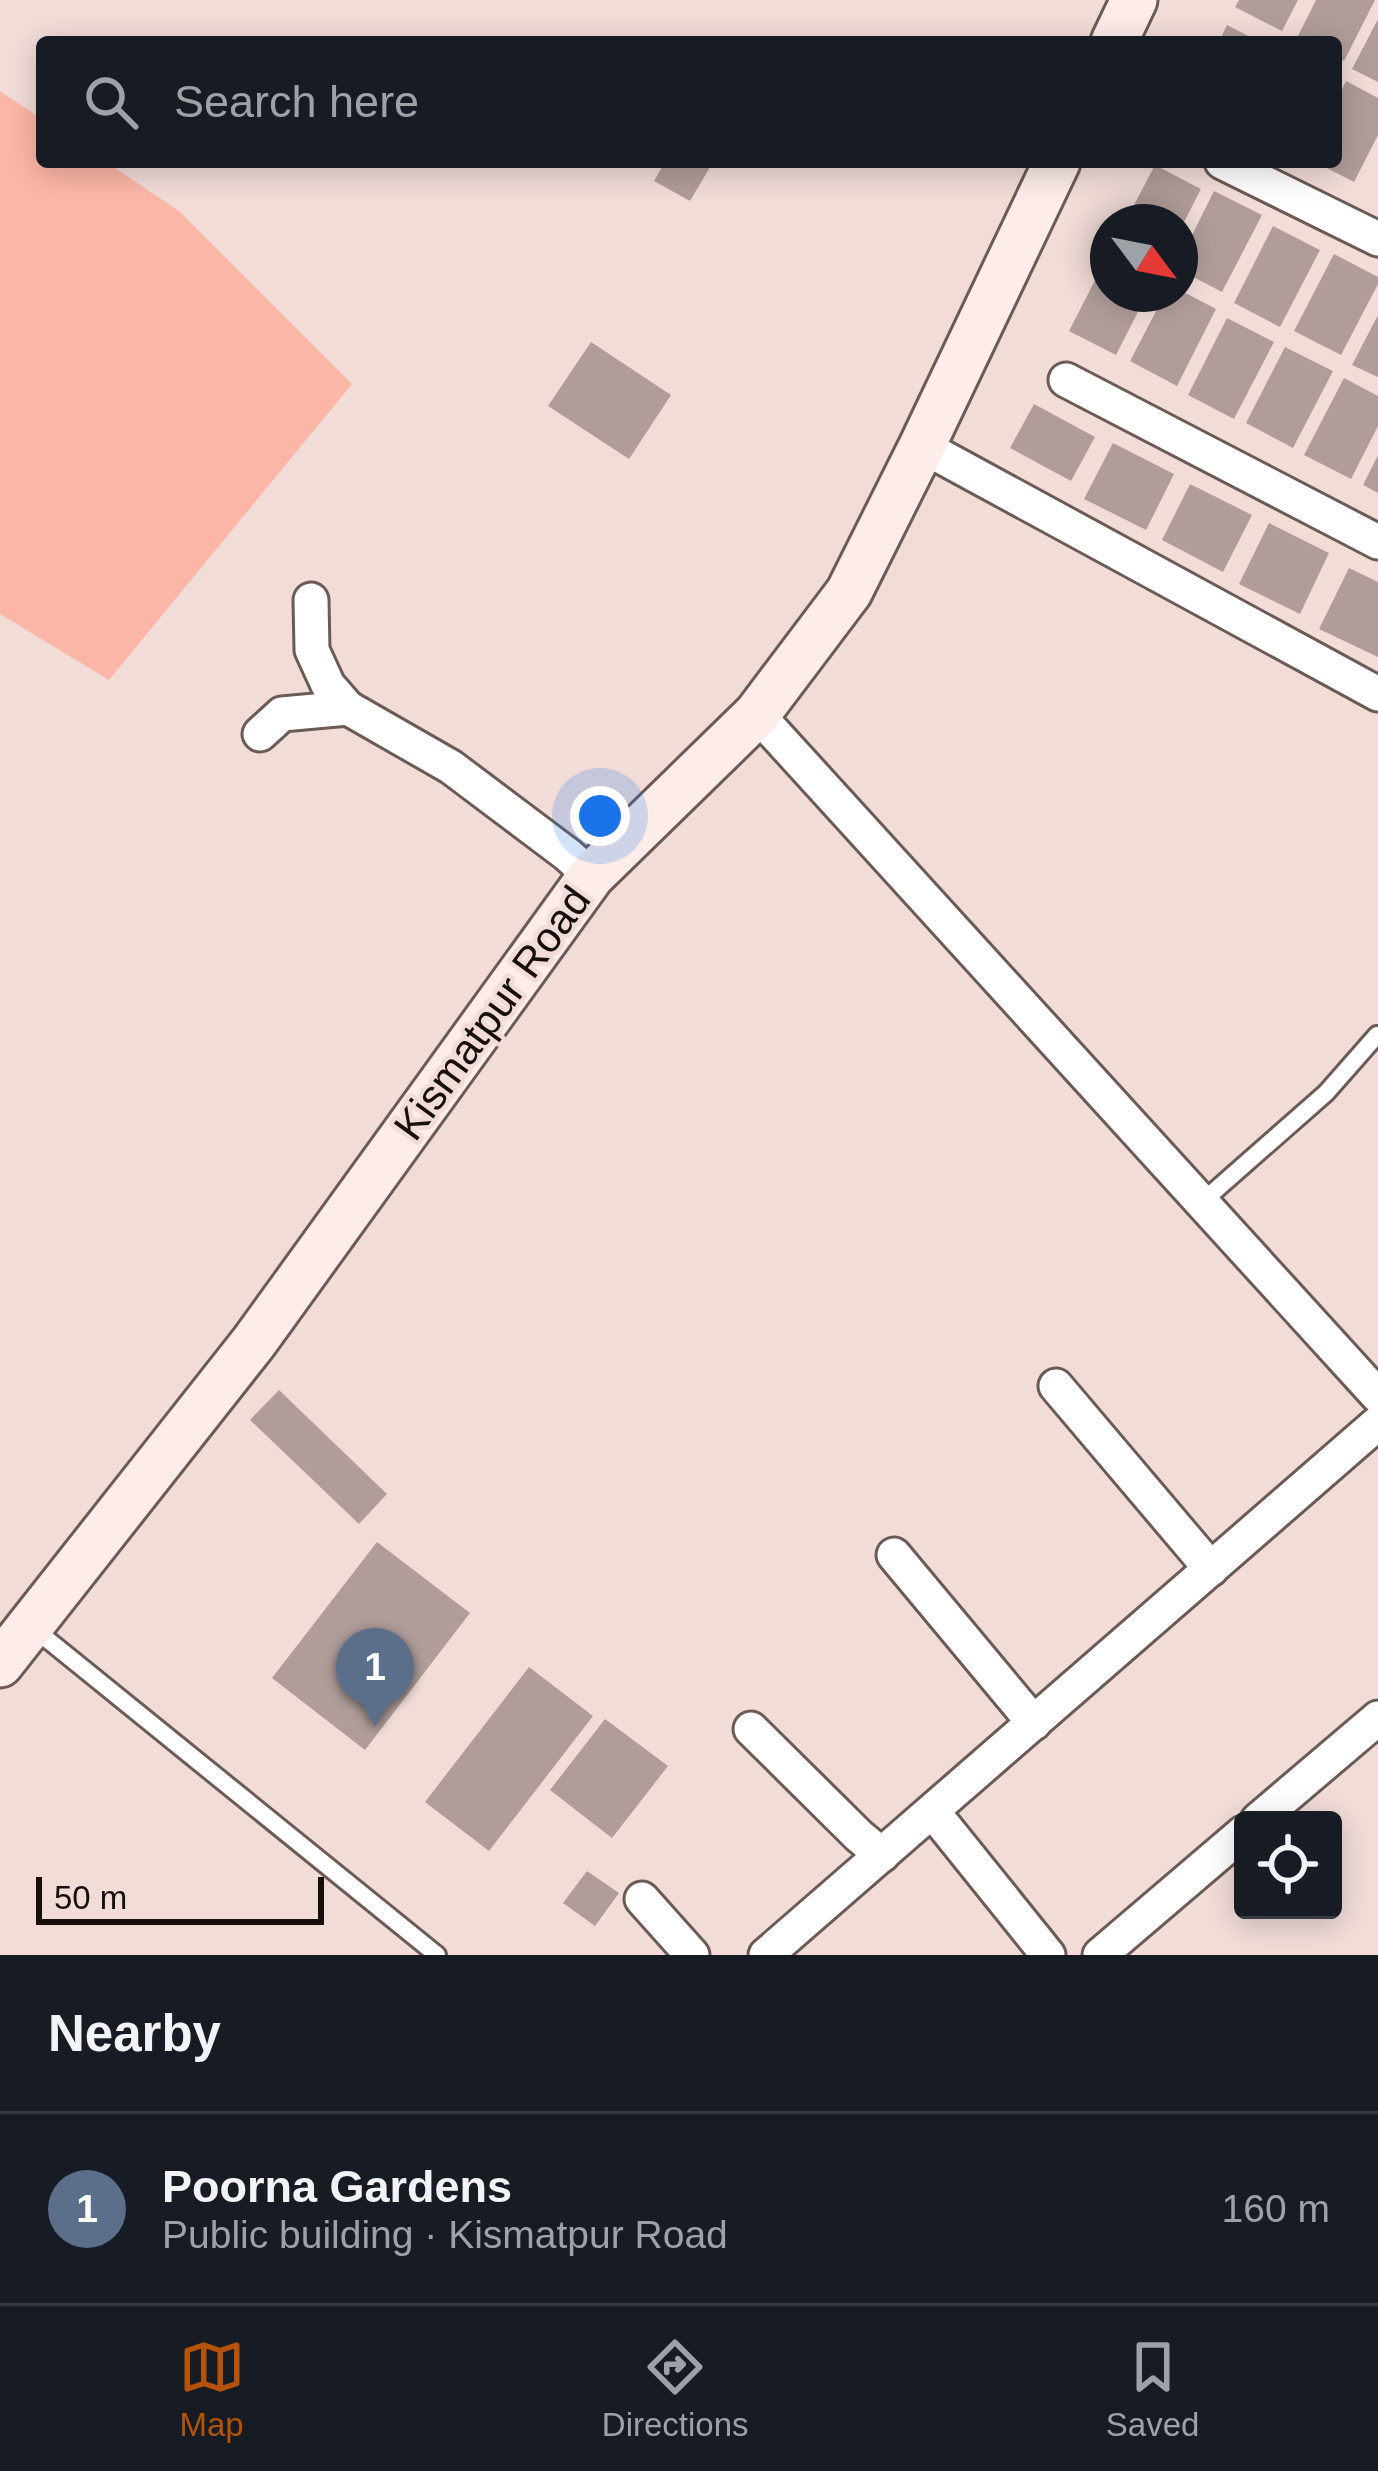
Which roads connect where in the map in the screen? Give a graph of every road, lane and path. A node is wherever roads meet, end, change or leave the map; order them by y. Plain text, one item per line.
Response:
1 (1134, 0) edge
2 (1117, 36) edge
3 (1054, 168) edge
4 (1234, 168) edge
5 (1378, 239) edge
6 (1066, 380) dead end
7 (922, 446) junction
8 (1378, 542) edge
9 (311, 600) dead end
10 (1378, 694) edge
11 (348, 708) junction
12 (757, 714) junction
13 (260, 734) dead end
14 (591, 876) junction
15 (1377, 1035) edge
16 (1202, 1202) junction
17 (1056, 1386) dead end
18 (1378, 1396) edge
19 (1378, 1423) edge
20 (894, 1555) dead end
21 (1210, 1569) junction
22 (32, 1627) junction
23 (0, 1664) edge
24 (1378, 1718) edge
25 (1034, 1723) junction
26 (751, 1729) dead end
27 (1269, 1811) edge
28 (933, 1812) junction
29 (1234, 1841) edge
30 (883, 1855) junction
31 (642, 1899) dead end
32 (437, 1955) edge
33 (692, 1955) edge
34 (766, 1955) edge
35 (1048, 1955) edge
36 (1100, 1955) edge

1 - 2 street
3 - 7 street, Kismatpur Road
4 - 5 street
6 - 8 street
7 - 10 street
7 - 12 street, Kismatpur Road
9 - 11 street
11 - 13 street
11 - 14 street
12 - 14 street, Kismatpur Road
12 - 16 street
14 - 22 street, Kismatpur Road
15 - 16 lane
16 - 18 street
17 - 21 street
19 - 21 street
20 - 25 street
21 - 25 street
22 - 23 street, Kismatpur Road
22 - 32 lane
24 - 27 street
25 - 28 street
26 - 30 street
28 - 30 street
28 - 35 street
29 - 36 street
30 - 34 street
31 - 33 street

